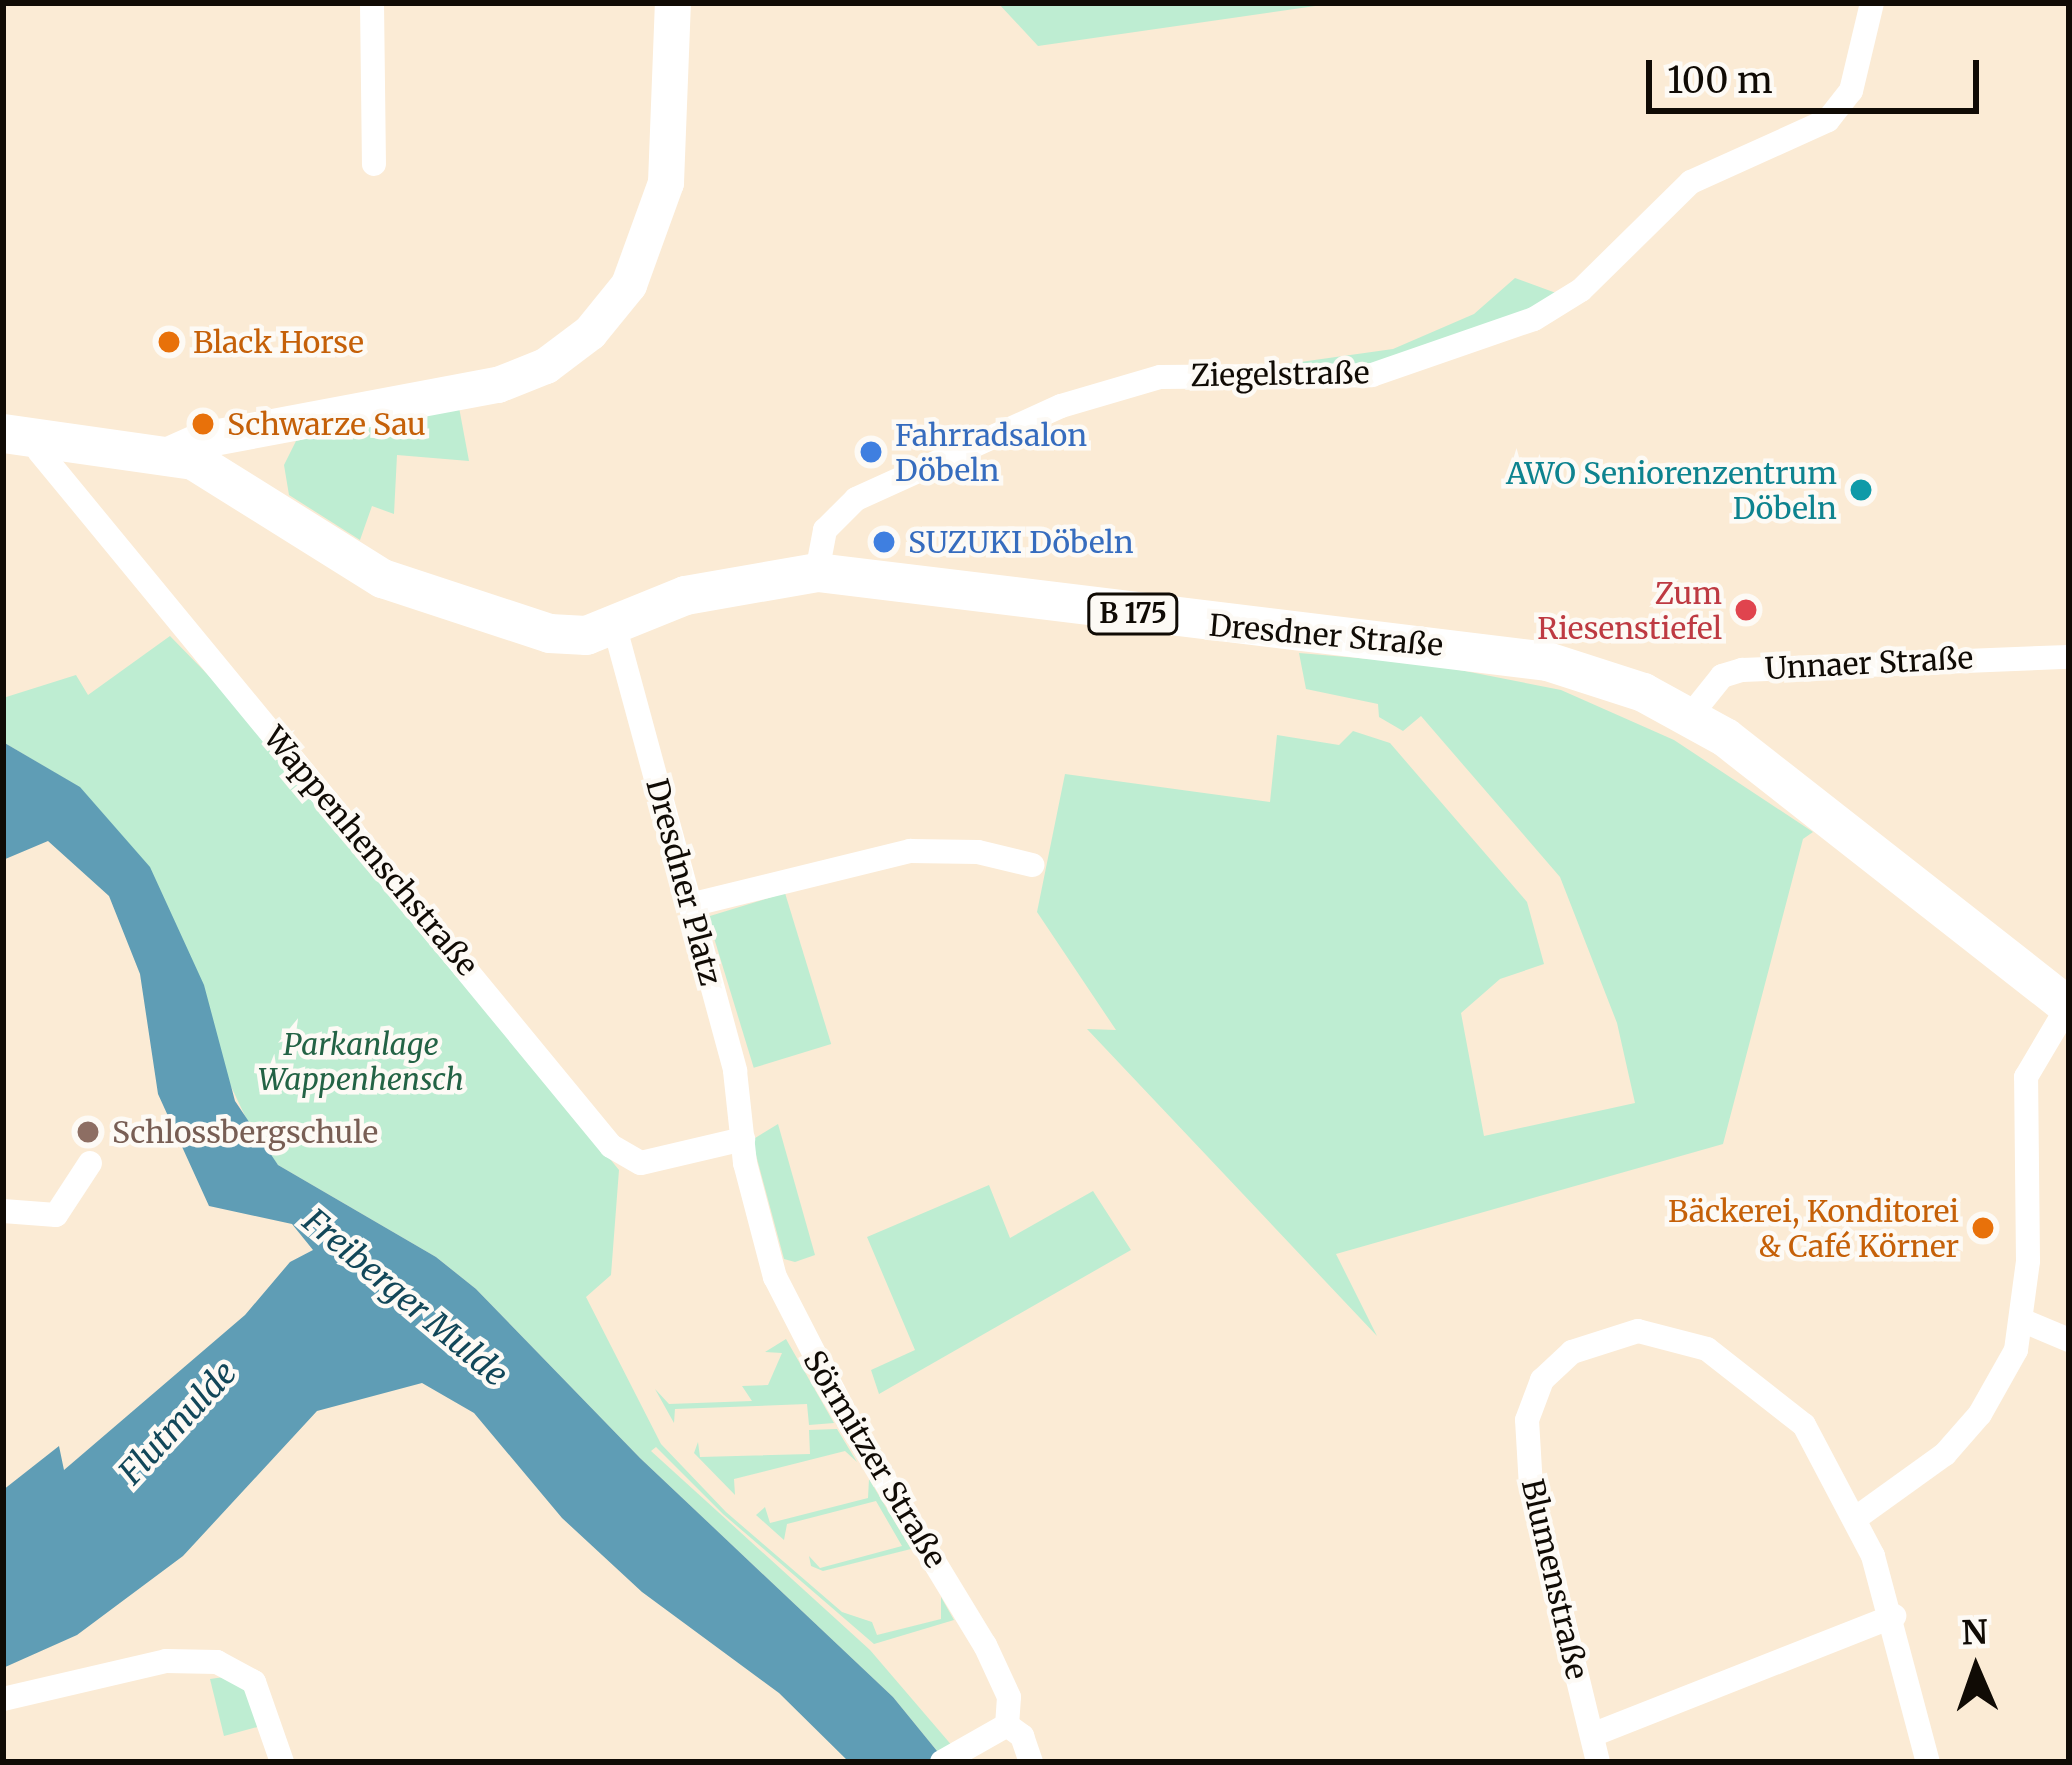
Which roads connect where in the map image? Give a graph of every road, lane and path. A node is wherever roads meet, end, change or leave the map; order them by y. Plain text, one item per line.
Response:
1 (372, 3) edge
2 (673, 3) edge
3 (1872, 3) edge
4 (374, 164) dead end
5 (284, 431) junction
6 (3, 433) edge
7 (117, 445) junction
8 (21, 450) edge
9 (170, 454) junction
10 (239, 483) junction
11 (817, 572) junction
12 (615, 628) junction
13 (2069, 657) edge
14 (1690, 716) junction
15 (1032, 866) dead end
16 (690, 904) junction
17 (2068, 1007) edge
18 (743, 1139) junction
19 (90, 1163) dead end
20 (3, 1211) edge
21 (2026, 1322) junction
22 (2069, 1340) edge
23 (1856, 1518) junction
24 (1894, 1616) junction
25 (3, 1699) edge
26 (1007, 1725) junction
27 (1592, 1735) junction
28 (282, 1762) edge
29 (942, 1762) edge
30 (1031, 1762) edge
31 (1598, 1762) edge
32 (1928, 1762) edge

1 - 4 street
2 - 5 main road
3 - 11 street, Ziegelstraße
5 - 9 main road, B 175
5 - 10 main road
6 - 7 main road, B 175
7 - 8 main road, B 175
7 - 9 main road, B 175
8 - 18 street, Wappenhenschstraße
9 - 10 main road, Dresdner Straße / B 175
10 - 12 main road, Dresdner Straße / B 175
11 - 12 main road, Dresdner Straße / B 175
11 - 14 main road, Dresdner Straße / B 175
12 - 16 street, Dresdner Platz
13 - 14 street, Unnaer Straße
14 - 17 main road, Dresdner Straße / B 175
15 - 16 street
16 - 18 street, Dresdner Platz
17 - 21 street
18 - 26 street, Sörmitzer Straße
19 - 20 street
21 - 22 street
21 - 23 street
23 - 24 street, Blumenstraße
23 - 27 street, Blumenstraße
24 - 27 street
24 - 32 street, Blumenstraße
25 - 28 street
26 - 29 street
26 - 30 street, Sörmitzer Straße
27 - 31 street, Blumenstraße

